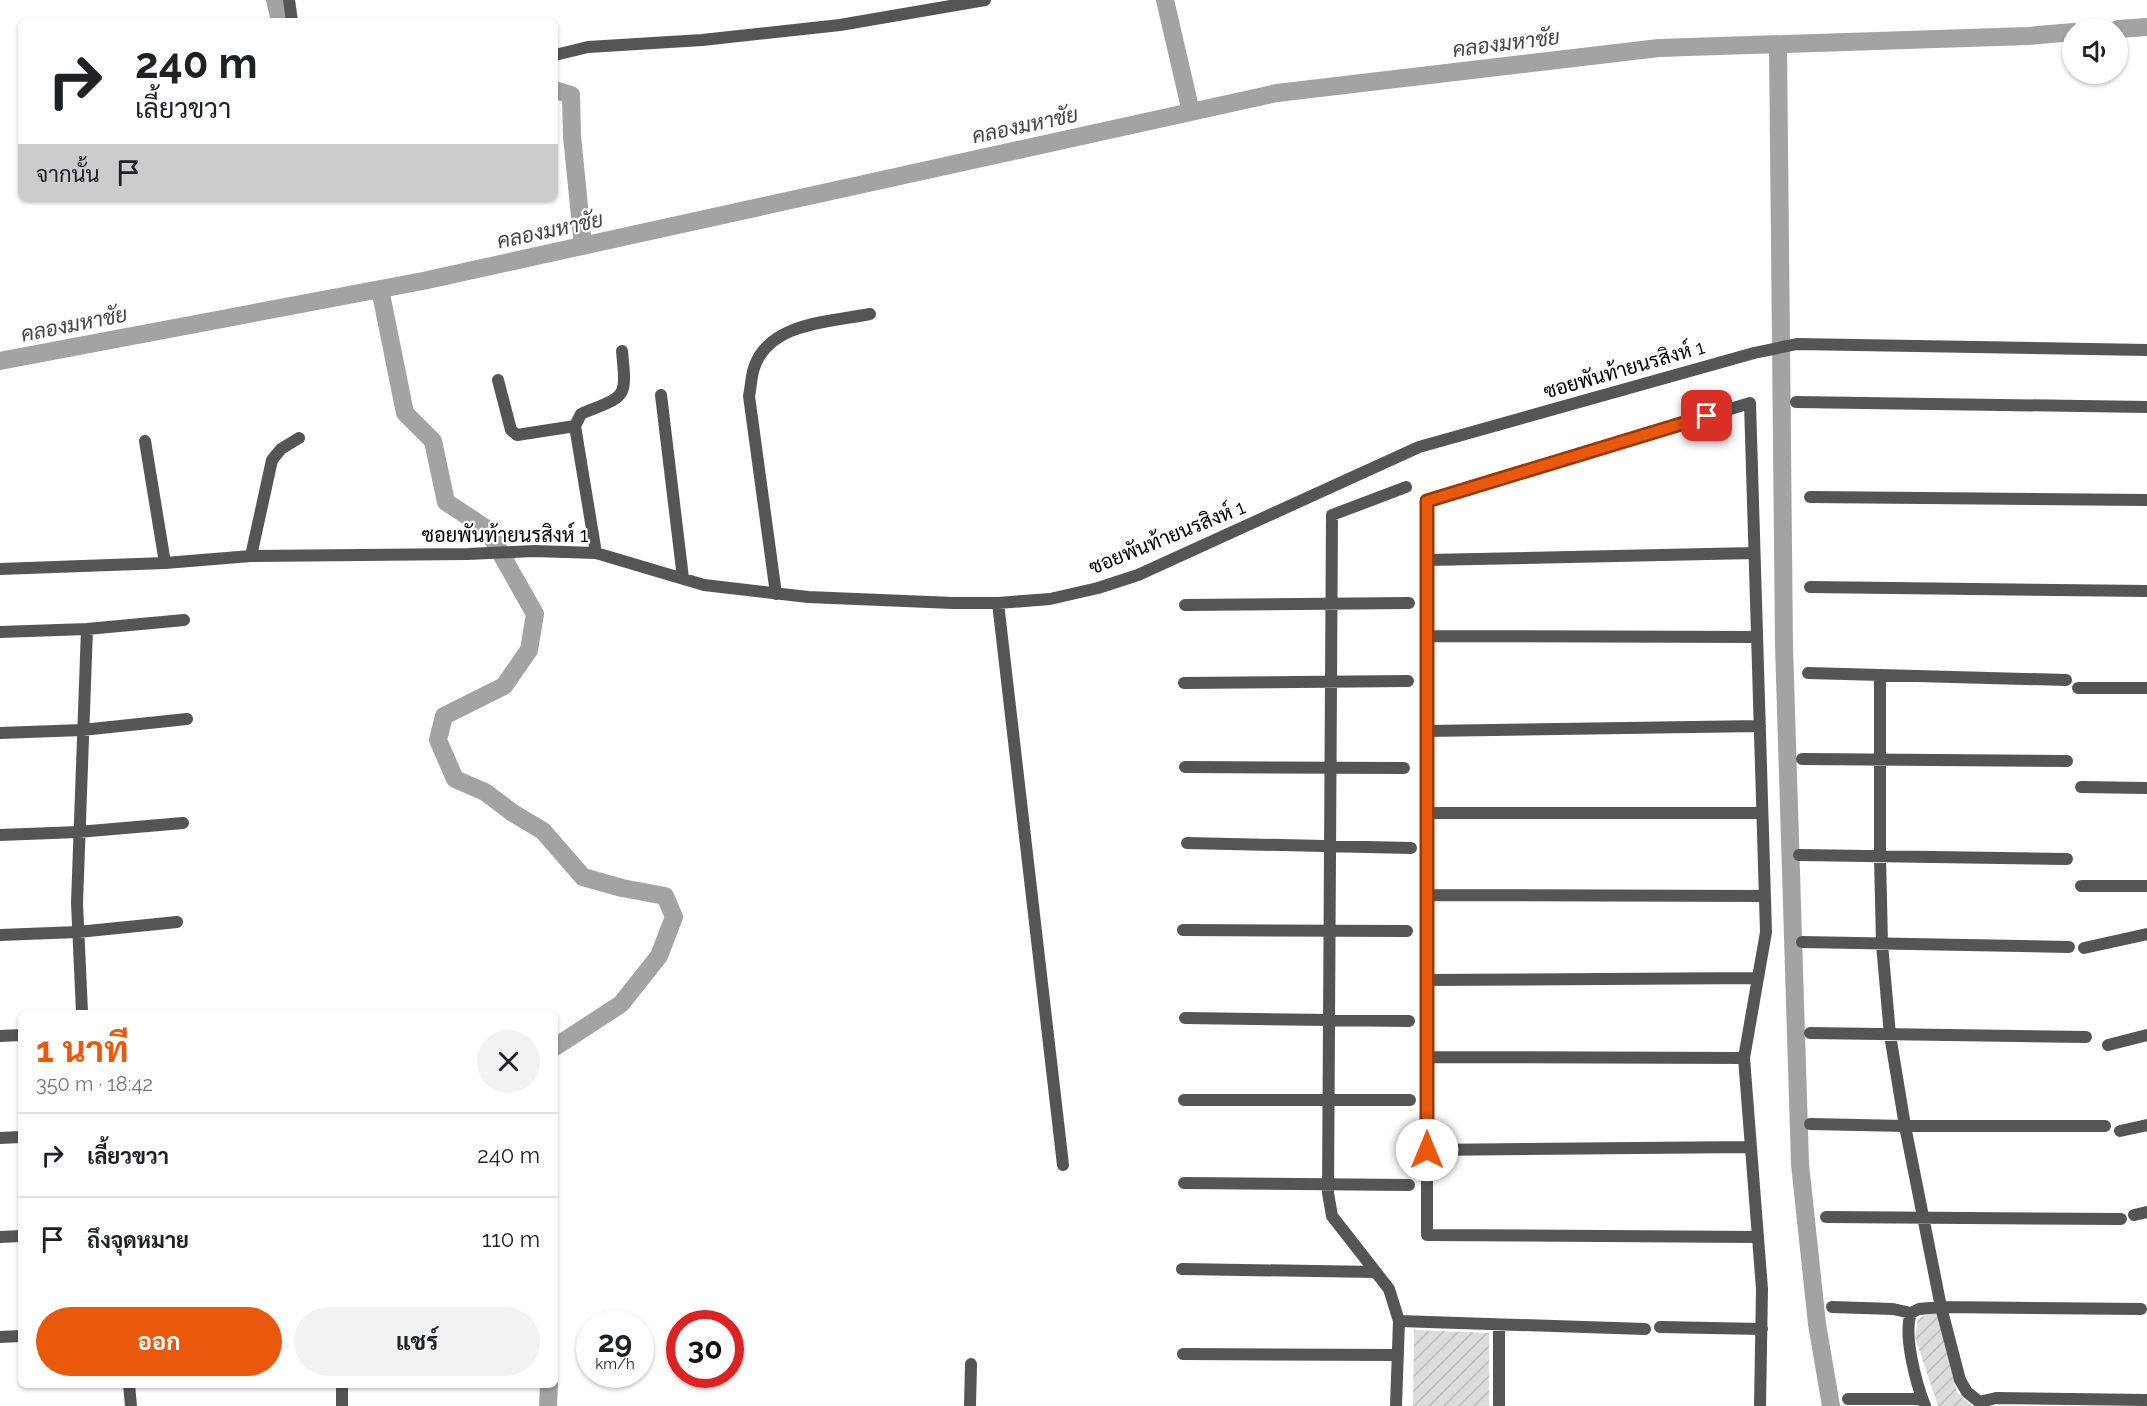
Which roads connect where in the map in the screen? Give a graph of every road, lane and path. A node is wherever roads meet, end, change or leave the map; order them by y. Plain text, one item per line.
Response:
1 (289, 0) edge
2 (985, 0) edge
3 (292, 18) edge
4 (558, 54) edge
5 (870, 314) dead end
6 (2147, 350) edge
7 (622, 351) dead end
8 (498, 380) dead end
9 (661, 395) dead end
10 (1796, 402) dead end
11 (2147, 407) edge
12 (575, 426) junction
13 (299, 438) dead end
14 (145, 441) dead end
15 (1406, 487) dead end
16 (1810, 497) dead end
17 (2147, 500) edge
18 (596, 553) junction
19 (1755, 554) junction
20 (251, 556) junction
21 (1427, 560) junction
22 (165, 563) junction
23 (0, 568) edge
24 (683, 578) junction
25 (1810, 587) dead end
26 (2147, 591) edge
27 (776, 594) junction
28 (998, 603) junction
29 (1409, 603) dead end
30 (1331, 604) junction
31 (1185, 605) dead end
32 (184, 620) dead end
33 (87, 629) junction
34 (0, 632) edge
35 (1427, 636) junction
36 (1757, 637) junction
37 (1808, 673) dead end
38 (1880, 675) junction
39 (2066, 680) dead end
40 (1331, 681) junction
41 (1408, 681) dead end
42 (1184, 683) dead end
43 (2078, 688) dead end
44 (2147, 688) edge
45 (187, 719) dead end
46 (1760, 726) junction
47 (82, 730) junction
48 (1427, 731) junction
49 (0, 733) edge
50 (1802, 759) dead end
51 (1879, 760) junction
52 (2067, 761) dead end
53 (1185, 767) dead end
54 (1330, 768) junction
55 (1404, 768) dead end
56 (2081, 787) dead end
57 (2147, 788) edge
58 (1427, 813) junction
59 (1762, 813) junction
60 (183, 823) dead end
61 (78, 832) junction
62 (0, 835) edge
63 (1187, 843) dead end
64 (1330, 846) junction
65 (1411, 848) dead end
66 (1799, 855) dead end
67 (1880, 857) junction
68 (2067, 859) dead end
69 (2081, 886) dead end
70 (2147, 886) edge
71 (1427, 895) junction
72 (1765, 896) junction
73 (177, 922) dead end
74 (1183, 930) dead end
75 (1329, 931) junction
76 (1407, 931) dead end
77 (78, 932) junction
78 (2147, 934) edge
79 (0, 935) edge
80 (1802, 942) dead end
81 (1882, 944) junction
82 (2069, 947) dead end
83 (2084, 948) dead end
84 (1758, 978) junction
85 (1427, 980) junction
86 (82, 1010) edge
87 (1185, 1018) dead end
88 (1329, 1020) junction
89 (1409, 1021) dead end
90 (1810, 1033) dead end
91 (18, 1035) edge
92 (1890, 1035) junction
93 (2147, 1035) edge
94 (0, 1036) edge
95 (2086, 1037) dead end
96 (2108, 1045) dead end
97 (1427, 1057) junction
98 (1744, 1058) junction
99 (1184, 1100) dead end
100 (1328, 1100) junction
101 (1410, 1100) dead end
102 (1810, 1124) dead end
103 (2147, 1125) edge
104 (1905, 1126) junction
105 (2105, 1126) dead end
106 (2120, 1131) dead end
107 (18, 1137) edge
108 (0, 1138) edge
109 (1749, 1147) junction
110 (1427, 1150) junction
111 (1063, 1165) dead end
112 (1184, 1183) dead end
113 (1328, 1184) junction
114 (1409, 1185) dead end
115 (2147, 1212) edge
116 (2134, 1215) dead end
117 (1826, 1217) dead end
118 (1923, 1218) junction
119 (2121, 1219) dead end
120 (18, 1236) edge
121 (0, 1237) edge
122 (1758, 1237) junction
123 (1182, 1269) dead end
124 (1376, 1272) junction
125 (1832, 1307) dead end
126 (1941, 1307) junction
127 (2141, 1309) dead end
128 (1911, 1313) junction
129 (1399, 1321) junction
130 (1499, 1325) junction
131 (1660, 1327) dead end
132 (1645, 1329) dead end
133 (1762, 1329) junction
134 (18, 1336) edge
135 (0, 1337) edge
136 (1183, 1354) dead end
137 (1398, 1355) junction
138 (970, 1364) dead end
139 (129, 1388) edge
140 (342, 1388) edge
141 (1848, 1399) dead end
142 (2147, 1400) edge
143 (1924, 1402) edge
144 (1982, 1404) edge
145 (131, 1406) edge
146 (342, 1406) edge
147 (970, 1406) edge
148 (1396, 1406) edge
149 (1499, 1406) edge
150 (1760, 1406) edge

1 - 3 street
2 - 4 street
5 - 27 street
6 - 28 street, ซอยพันท้ายนรสิงห์ 1
7 - 12 street
8 - 12 street
9 - 24 street
10 - 11 street
12 - 18 street
13 - 20 street
14 - 22 street
15 - 30 street
16 - 17 street
18 - 20 street, ซอยพันท้ายนรสิงห์ 1
18 - 24 street, ซอยพันท้ายนรสิงห์ 1
19 - 21 street
19 - 21 street
19 - 36 street
20 - 22 street, ซอยพันท้ายนรสิงห์ 1
21 - 35 street
22 - 23 street, ซอยพันท้ายนรสิงห์ 1
24 - 27 street, ซอยพันท้ายนรสิงห์ 1
25 - 26 street
27 - 28 street, ซอยพันท้ายนรสิงห์ 1
28 - 111 street
29 - 30 street
30 - 31 street
30 - 40 street
32 - 33 street
33 - 34 street
33 - 47 street
35 - 36 street
35 - 48 street
36 - 46 street
37 - 38 street
38 - 39 street
38 - 51 street
40 - 41 street
40 - 42 street
40 - 54 street
43 - 44 street
45 - 47 street
46 - 48 street
46 - 59 street
47 - 49 street
47 - 61 street
48 - 58 street
50 - 51 street
51 - 52 street
51 - 67 street
53 - 54 street
54 - 55 street
54 - 64 street
56 - 57 street
58 - 59 street
58 - 71 street
59 - 72 street
60 - 61 street
61 - 62 street
61 - 77 street
63 - 64 street
64 - 65 street
64 - 75 street
66 - 67 street
67 - 68 street
67 - 81 street
69 - 70 street
71 - 72 street
71 - 85 street
72 - 84 street
73 - 77 street
74 - 75 street
75 - 76 street
75 - 88 street
77 - 79 street
77 - 86 street
78 - 83 street
80 - 81 street
81 - 82 street
81 - 92 street
84 - 85 street
84 - 98 street
85 - 97 street
87 - 88 street
88 - 89 street
88 - 100 street
90 - 92 street
91 - 94 street
92 - 95 street
92 - 104 street
93 - 96 street
97 - 98 street
97 - 110 street
98 - 109 street
99 - 100 street
100 - 101 street
100 - 113 street
102 - 104 street
103 - 106 street
104 - 105 street
104 - 118 street
107 - 108 street
109 - 110 street
109 - 122 street
110 - 122 street
112 - 113 street
113 - 114 street
113 - 124 street
115 - 116 street
117 - 118 street
118 - 119 street
118 - 126 street
120 - 121 street
122 - 133 street
123 - 124 street
124 - 129 street
125 - 128 street
126 - 127 street
126 - 128 street
126 - 144 street
128 - 143 street
129 - 130 street
129 - 137 street
130 - 132 street
130 - 149 street
131 - 133 street
133 - 150 street
134 - 135 street
136 - 137 street
137 - 148 street
138 - 147 street
139 - 145 street
140 - 146 street
141 - 143 street
142 - 144 street

